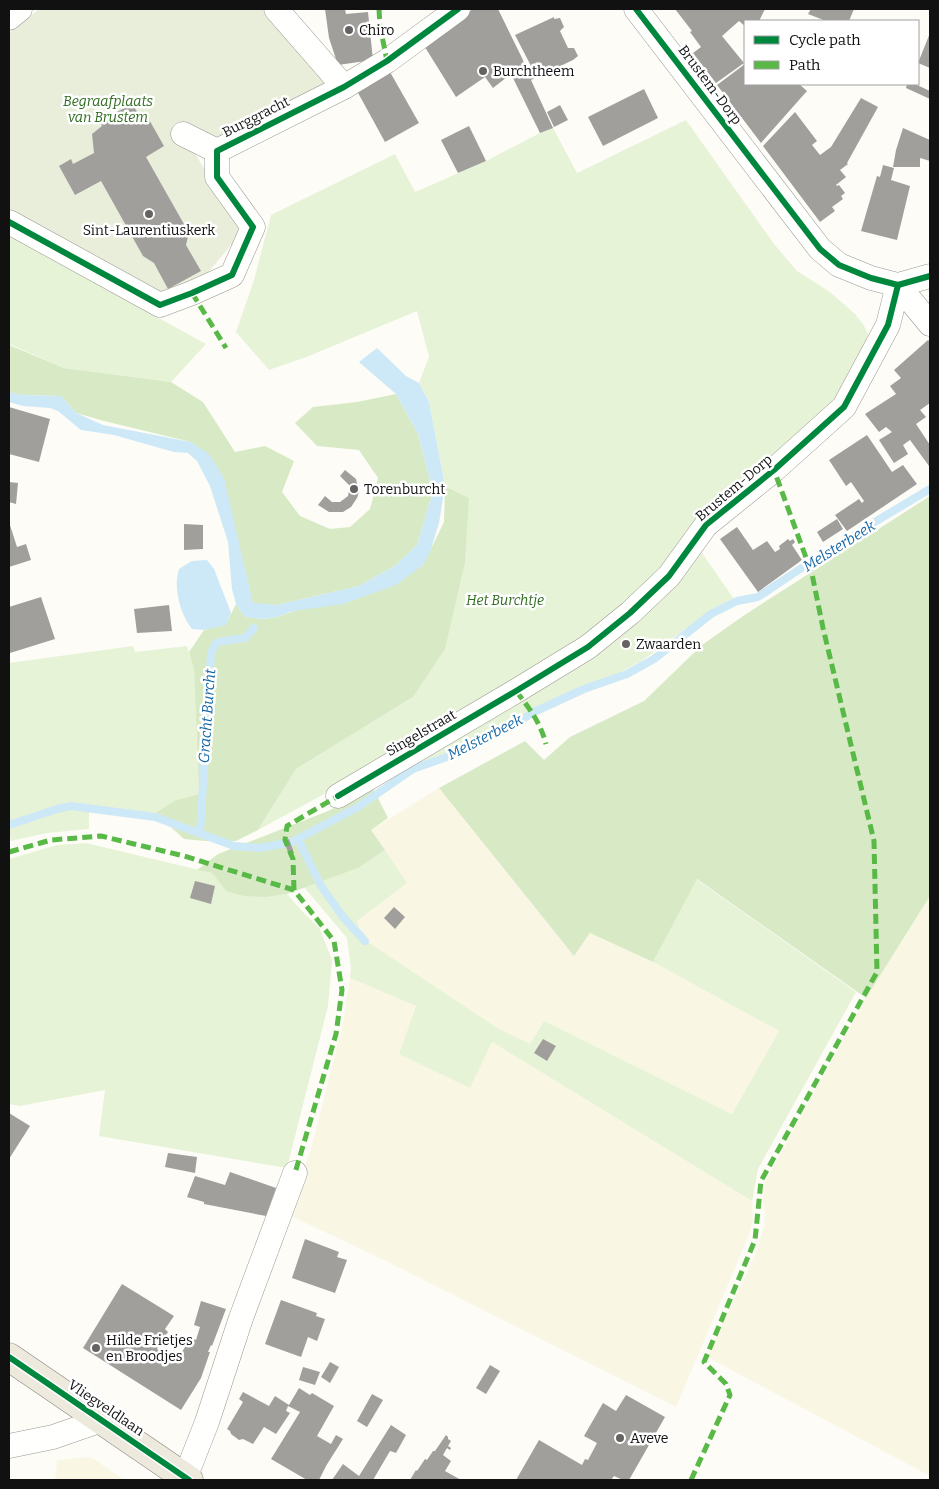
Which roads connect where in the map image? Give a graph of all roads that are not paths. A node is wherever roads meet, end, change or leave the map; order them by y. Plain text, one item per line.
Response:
1 (20, 9) edge
2 (276, 9) edge
3 (458, 9) edge
4 (636, 9) edge
5 (9, 18) edge
6 (344, 87) junction
7 (183, 134) dead end
8 (217, 151) junction
9 (9, 222) edge
10 (930, 276) edge
11 (898, 285) junction
12 (930, 324) edge
13 (516, 692) joint
14 (338, 796) dead end
15 (295, 1173) dead end
16 (9, 1357) edge
17 (102, 1420) junction
18 (9, 1446) edge
19 (187, 1479) edge

1 - 5 street
2 - 6 street
3 - 6 street, Burggracht
4 - 11 street, Brustem-Dorp
6 - 8 street, Burggracht
7 - 8 street, Burggracht
8 - 9 street, Burggracht
10 - 11 street
11 - 12 street
11 - 13 street, Brustem-Dorp
13 - 14 street, Singelstraat
15 - 19 street, Vliegveldlaan
16 - 17 main road, Vliegveldlaan
17 - 18 street
17 - 19 main road, Vliegveldlaan

